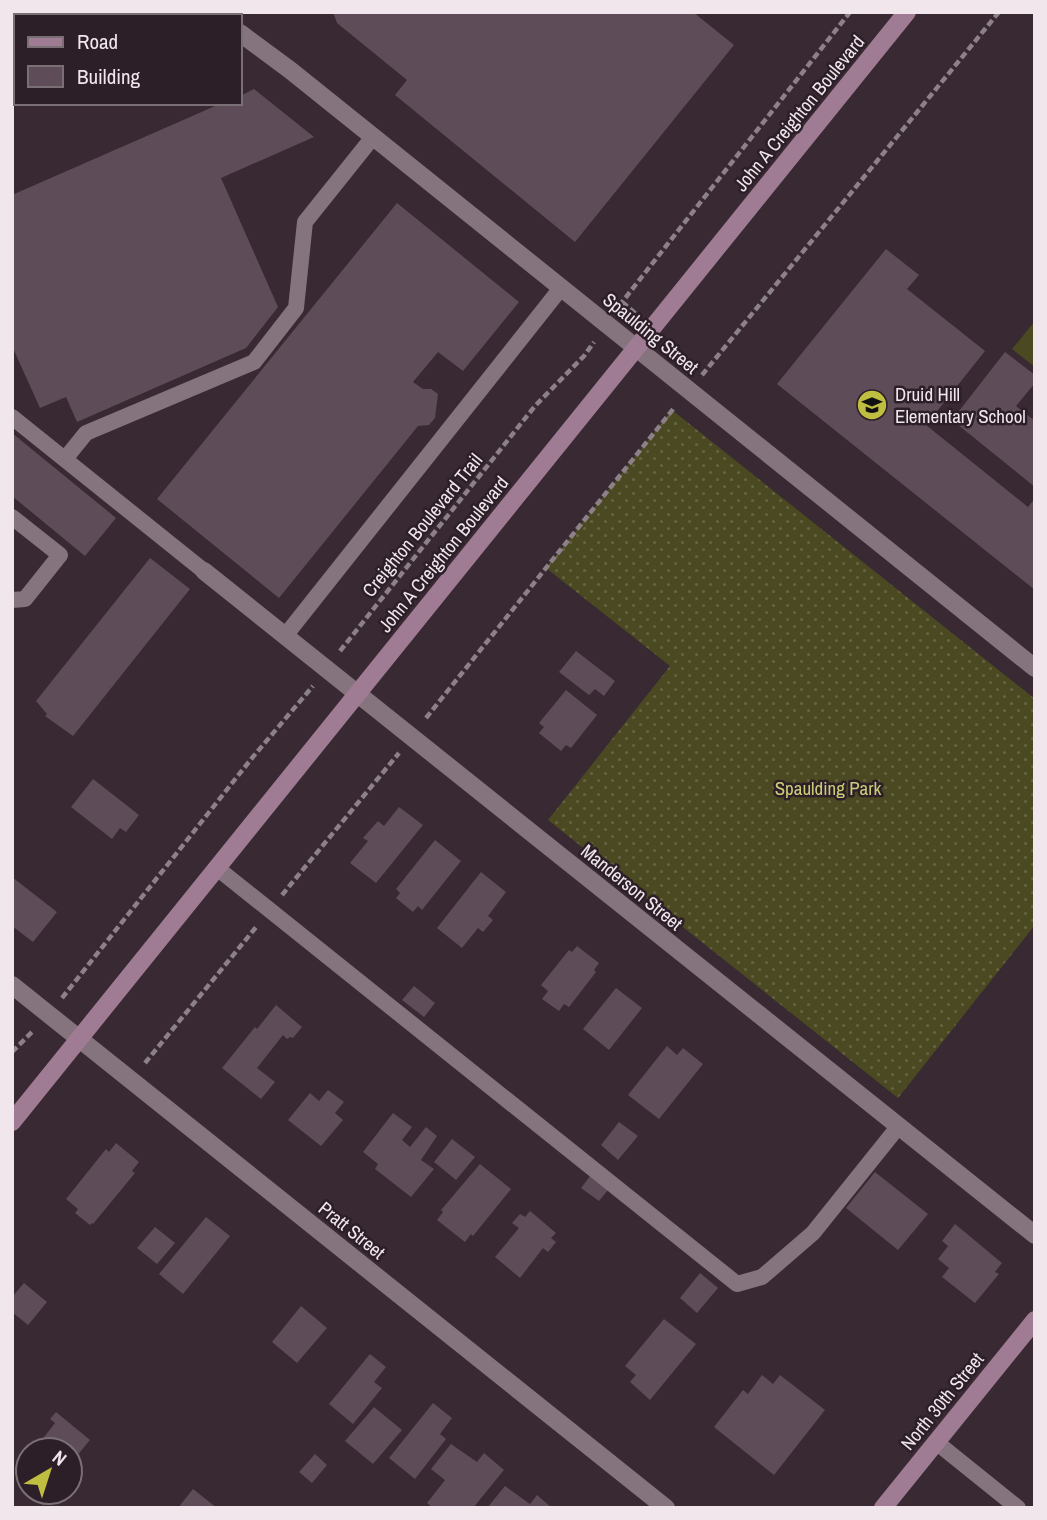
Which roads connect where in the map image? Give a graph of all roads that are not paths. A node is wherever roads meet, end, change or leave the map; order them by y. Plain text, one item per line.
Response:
1 (907, 12) edge
2 (242, 35) edge
3 (373, 137) junction
4 (561, 288) junction
5 (637, 348) junction
6 (12, 417) edge
7 (65, 459) junction
8 (12, 517) edge
9 (204, 571) joint
10 (12, 600) edge
11 (285, 636) junction
12 (1035, 668) edge
13 (357, 695) junction
14 (217, 868) junction
15 (12, 985) edge
16 (80, 1039) junction
17 (12, 1122) edge
18 (898, 1127) junction
19 (1035, 1235) edge
20 (1035, 1320) edge
21 (936, 1442) junction
22 (662, 1507) edge
23 (883, 1508) edge
24 (1018, 1508) edge

1 - 5 street, John A Creighton Boulevard
2 - 3 street, Spaulding Street
3 - 4 street, Spaulding Street
3 - 7 lane
4 - 5 street, Spaulding Street
4 - 11 lane
5 - 12 street, Spaulding Street
5 - 13 street, John A Creighton Boulevard
6 - 7 lane
7 - 9 lane
8 - 10 lane
9 - 11 street, Manderson Street
11 - 13 street, Manderson Street
13 - 14 street, John A Creighton Boulevard
13 - 18 street, Manderson Street
14 - 16 street, John A Creighton Boulevard
14 - 18 lane
15 - 16 street, Pratt Street
16 - 17 street, John A Creighton Boulevard
16 - 22 street, Pratt Street
18 - 19 street, Manderson Street
20 - 21 street, North 30th Street
21 - 23 street, North 30th Street
21 - 24 lane

